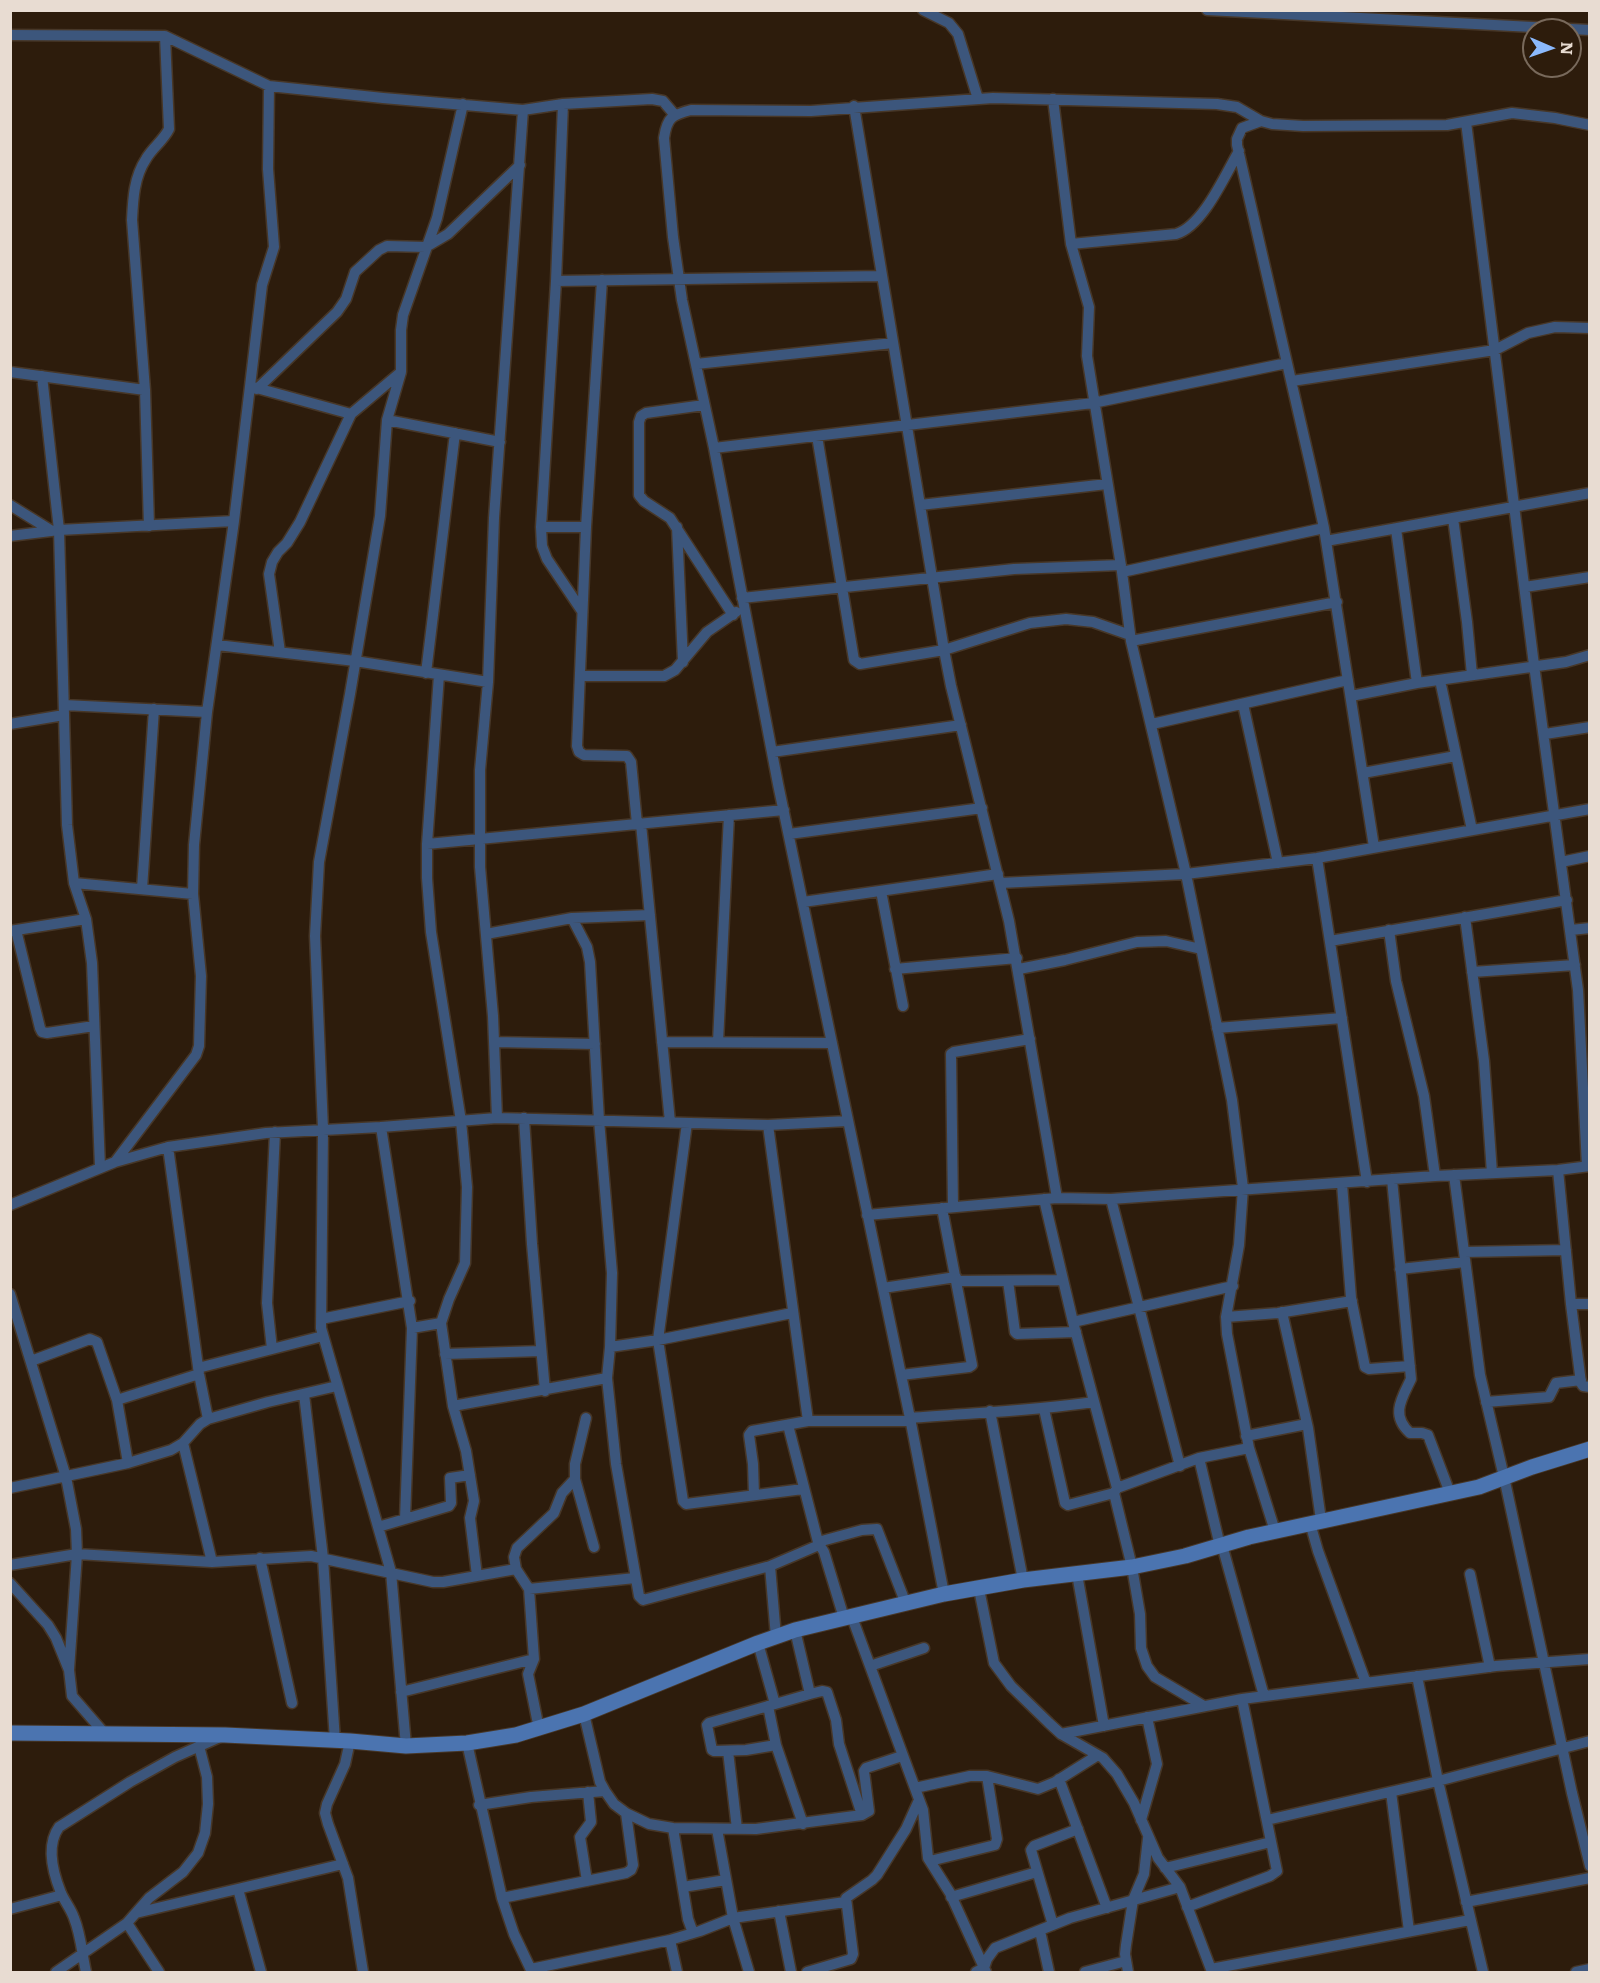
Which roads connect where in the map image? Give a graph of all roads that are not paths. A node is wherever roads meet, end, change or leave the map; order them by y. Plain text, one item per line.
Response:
1 (923, 10) edge
2 (1207, 10) edge
3 (1590, 30) edge
4 (10, 35) edge
5 (165, 36) junction
6 (269, 86) junction
7 (978, 99) junction
8 (1053, 99) junction
9 (463, 104) junction
10 (563, 104) junction
11 (854, 106) junction
12 (524, 110) junction
13 (674, 114) junction
14 (1262, 121) junction
15 (1466, 122) junction
16 (1590, 125) edge
17 (1239, 151) junction
18 (520, 165) junction
19 (1071, 244) junction
20 (426, 247) junction
21 (882, 276) junction
22 (679, 278) junction
23 (602, 280) junction
24 (556, 281) junction
25 (1590, 328) edge
26 (893, 343) junction
27 (1495, 350) junction
28 (1287, 363) junction
29 (696, 364) junction
30 (10, 372) edge
31 (401, 372) junction
32 (42, 376) junction
33 (1292, 381) junction
34 (253, 388) junction
35 (146, 390) junction
36 (1093, 403) junction
37 (704, 405) junction
38 (351, 414) junction
39 (387, 420) junction
40 (907, 425) junction
41 (455, 433) junction
42 (817, 436) junction
43 (500, 442) junction
44 (714, 448) junction
45 (1107, 484) junction
46 (1590, 493) edge
47 (10, 505) edge
48 (920, 505) junction
49 (1516, 507) junction
50 (1453, 518) junction
51 (234, 521) junction
52 (149, 526) junction
53 (541, 527) junction
54 (586, 527) junction
55 (677, 527) junction
56 (1324, 528) junction
57 (1396, 529) junction
58 (55, 531) junction
59 (10, 537) edge
60 (1326, 541) junction
61 (1121, 568) junction
62 (931, 577) junction
63 (1590, 577) edge
64 (1526, 587) junction
65 (843, 589) junction
66 (1337, 602) junction
67 (743, 603) junction
68 (583, 611) junction
69 (733, 615) junction
70 (1130, 638) junction
71 (218, 645) junction
72 (944, 650) junction
73 (280, 652) junction
74 (1590, 655) edge
75 (355, 661) junction
76 (683, 662) junction
77 (1534, 665) junction
78 (426, 673) junction
79 (439, 675) junction
80 (1472, 675) junction
81 (580, 676) junction
82 (1348, 680) junction
83 (1440, 680) junction
84 (488, 682) junction
85 (1417, 683) junction
86 (1351, 696) junction
87 (1243, 704) junction
88 (64, 710) junction
89 (154, 710) junction
90 (207, 712) junction
91 (10, 724) edge
92 (1152, 724) junction
93 (961, 725) junction
94 (1590, 727) edge
95 (1545, 734) junction
96 (772, 752) junction
97 (1456, 756) junction
98 (1363, 773) junction
99 (982, 808) junction
100 (1590, 809) edge
101 (784, 810) junction
102 (729, 815) junction
103 (1554, 815) junction
104 (639, 824) junction
105 (1472, 830) junction
106 (789, 834) junction
107 (480, 840) junction
108 (427, 844) junction
109 (1374, 848) junction
110 (1590, 856) edge
111 (1317, 858) junction
112 (1561, 862) junction
113 (1278, 863) junction
114 (1186, 874) junction
115 (999, 878) junction
116 (74, 883) junction
117 (142, 889) junction
118 (881, 891) junction
119 (194, 894) junction
120 (1567, 900) junction
121 (803, 902) junction
122 (650, 915) junction
123 (1465, 917) junction
124 (572, 918) junction
125 (86, 920) junction
126 (1590, 928) edge
127 (13, 930) edge
128 (1389, 930) junction
129 (1571, 930) junction
130 (486, 934) junction
131 (1330, 941) junction
132 (1201, 949) junction
133 (1018, 964) junction
134 (1575, 965) junction
135 (895, 969) junction
136 (1472, 972) junction
137 (1584, 995) edge
138 (903, 1006) dead end
139 (1342, 1018) junction
140 (94, 1026) junction
141 (1217, 1028) junction
142 (1030, 1039) junction
143 (494, 1042) junction
144 (662, 1042) junction
145 (718, 1042) junction
146 (832, 1042) junction
147 (595, 1044) junction
148 (1586, 1070) edge
149 (497, 1118) junction
150 (524, 1118) junction
151 (599, 1120) junction
152 (461, 1121) junction
153 (848, 1121) junction
154 (670, 1122) junction
155 (687, 1124) junction
156 (768, 1125) junction
157 (381, 1127) junction
158 (323, 1129) junction
159 (275, 1132) junction
160 (168, 1148) junction
161 (115, 1162) junction
162 (1588, 1166) edge
163 (99, 1167) junction
164 (1558, 1170) junction
165 (1492, 1173) junction
166 (1454, 1175) junction
167 (1435, 1176) junction
168 (1392, 1179) junction
169 (1367, 1182) junction
170 (1342, 1184) junction
171 (1243, 1188) junction
172 (1057, 1198) junction
173 (1044, 1199) junction
174 (1111, 1199) junction
175 (10, 1205) edge
176 (948, 1207) junction
177 (867, 1215) junction
178 (1566, 1250) junction
179 (1465, 1257) junction
180 (1400, 1269) junction
181 (957, 1279) junction
182 (1063, 1280) junction
183 (1008, 1281) junction
184 (1233, 1286) junction
185 (883, 1288) junction
186 (10, 1294) edge
187 (410, 1301) junction
188 (1352, 1301) junction
189 (1571, 1304) junction
190 (1590, 1304) edge
191 (1137, 1306) junction
192 (1282, 1312) junction
193 (792, 1313) junction
194 (1226, 1317) junction
195 (321, 1319) junction
196 (441, 1323) junction
197 (15, 1326) edge
198 (1074, 1327) junction
199 (412, 1328) junction
200 (323, 1336) junction
201 (658, 1340) junction
202 (610, 1347) junction
203 (272, 1349) junction
204 (541, 1351) junction
205 (445, 1354) junction
206 (31, 1361) junction
207 (1410, 1366) junction
208 (199, 1371) junction
209 (901, 1375) junction
210 (607, 1378) junction
211 (1585, 1384) edge
212 (337, 1386) junction
213 (545, 1390) junction
214 (303, 1394) junction
215 (117, 1400) junction
216 (1094, 1402) junction
217 (1486, 1402) junction
218 (453, 1406) junction
219 (1044, 1409) junction
220 (990, 1411) junction
221 (586, 1418) dead end
222 (208, 1419) junction
223 (910, 1419) junction
224 (808, 1421) junction
225 (1307, 1424) junction
226 (788, 1425) junction
227 (1246, 1436) junction
228 (183, 1443) junction
229 (1249, 1448) junction
230 (1590, 1449) edge
231 (1199, 1458) junction
232 (128, 1463) junction
233 (1180, 1466) junction
234 (470, 1475) junction
235 (66, 1477) junction
236 (1504, 1477) junction
237 (575, 1479) junction
238 (10, 1488) edge
239 (803, 1490) junction
240 (1115, 1491) junction
241 (1450, 1493) junction
242 (754, 1495) junction
243 (405, 1519) junction
244 (1316, 1522) junction
245 (378, 1527) junction
246 (1275, 1531) junction
247 (819, 1544) junction
248 (1221, 1545) junction
249 (594, 1547) dead end
250 (77, 1554) junction
251 (260, 1558) junction
252 (322, 1558) junction
253 (212, 1562) junction
254 (10, 1565) edge
255 (770, 1566) junction
256 (1132, 1567) junction
257 (516, 1569) junction
258 (391, 1572) junction
259 (1077, 1574) junction
260 (1470, 1574) dead end
261 (477, 1576) junction
262 (634, 1578) junction
263 (1023, 1580) junction
264 (10, 1583) edge
265 (529, 1589) junction
266 (979, 1589) junction
267 (944, 1594) junction
268 (906, 1604) junction
269 (848, 1617) junction
270 (795, 1630) junction
271 (776, 1637) junction
272 (758, 1643) junction
273 (924, 1648) dead end
274 (534, 1659) junction
275 (1590, 1659) edge
276 (1545, 1662) junction
277 (870, 1666) junction
278 (1490, 1667) junction
279 (69, 1670) junction
280 (1418, 1676) junction
281 (1366, 1683) junction
282 (402, 1692) junction
283 (810, 1694) junction
284 (1264, 1696) junction
285 (1242, 1699) junction
286 (292, 1703) dead end
287 (771, 1705) junction
288 (1204, 1706) junction
289 (584, 1714) junction
290 (1147, 1717) junction
291 (1104, 1726) junction
292 (539, 1729) junction
293 (10, 1733) edge
294 (105, 1734) junction
295 (1061, 1734) junction
296 (225, 1735) junction
297 (335, 1741) junction
298 (350, 1741) junction
299 (1590, 1741) edge
300 (466, 1743) junction
301 (776, 1745) junction
302 (199, 1746) junction
303 (406, 1746) junction
304 (1562, 1748) junction
305 (728, 1751) junction
306 (1098, 1755) junction
307 (902, 1756) junction
308 (987, 1776) junction
309 (1059, 1779) junction
310 (1438, 1781) junction
311 (915, 1788) junction
312 (605, 1791) junction
313 (588, 1792) junction
314 (1391, 1792) junction
315 (919, 1800) junction
316 (479, 1804) junction
317 (626, 1813) junction
318 (862, 1815) junction
319 (1141, 1820) junction
320 (1267, 1820) junction
321 (803, 1824) junction
322 (673, 1828) junction
323 (717, 1829) junction
324 (737, 1829) junction
325 (1078, 1829) junction
326 (1148, 1838) junction
327 (1271, 1842) junction
328 (930, 1861) junction
329 (343, 1863) junction
330 (1590, 1866) edge
331 (1165, 1868) junction
332 (1037, 1872) junction
333 (1590, 1878) edge
334 (726, 1880) junction
335 (587, 1881) junction
336 (683, 1887) junction
337 (1180, 1887) junction
338 (238, 1889) junction
339 (62, 1895) junction
340 (951, 1897) junction
341 (502, 1898) junction
342 (1133, 1900) junction
343 (845, 1902) junction
344 (1466, 1902) junction
345 (1187, 1906) junction
346 (1107, 1908) junction
347 (10, 1909) edge
348 (779, 1911) junction
349 (136, 1913) junction
350 (733, 1918) junction
351 (1470, 1920) junction
352 (127, 1923) junction
353 (1053, 1925) junction
354 (1040, 1930) junction
355 (1409, 1931) junction
356 (693, 1933) junction
357 (670, 1940) junction
358 (82, 1953) junction
359 (1126, 1961) junction
360 (1590, 1969) edge
361 (532, 1971) edge
362 (982, 1971) edge
363 (1211, 1971) edge
364 (56, 1972) edge
365 (86, 1972) edge
366 (159, 1972) edge
367 (261, 1972) edge
368 (363, 1972) edge
369 (677, 1972) edge
370 (748, 1972) edge
371 (791, 1972) edge
372 (807, 1972) edge
373 (1049, 1972) edge
374 (1085, 1972) edge
375 (1128, 1972) edge
376 (1483, 1972) edge
377 (1576, 1972) edge

1 - 7 street
2 - 3 street
4 - 5 street
5 - 6 street
5 - 35 street
6 - 9 street
6 - 34 street
7 - 8 street
7 - 11 street
8 - 14 street
8 - 19 street
9 - 12 street
9 - 20 street
10 - 12 street
10 - 13 street
10 - 24 street
11 - 13 street
11 - 21 street
12 - 18 street
13 - 22 street
14 - 15 street
14 - 17 street
15 - 16 street
15 - 27 street
17 - 19 street
17 - 28 street
18 - 20 street
18 - 43 street
19 - 36 street
20 - 31 street
20 - 34 street
21 - 22 street
21 - 26 street
22 - 23 street
22 - 29 street
23 - 24 street
23 - 54 street
24 - 53 street
25 - 27 street
26 - 29 street
26 - 40 street
27 - 33 street
27 - 49 street
28 - 33 street
28 - 36 street
29 - 37 street
30 - 32 street
31 - 38 street
31 - 39 street
32 - 35 street
32 - 58 street
33 - 56 street
34 - 38 street
34 - 51 street
35 - 52 street
36 - 40 street
36 - 45 street
37 - 44 street
37 - 55 street
38 - 73 street
39 - 41 street
39 - 75 street
40 - 42 street
40 - 48 street
41 - 43 street
41 - 78 street
42 - 44 street
42 - 65 street
43 - 84 street
44 - 67 street
45 - 48 street
45 - 61 street
46 - 49 street
47 - 58 street
48 - 62 street
49 - 50 street
49 - 64 street
50 - 57 street
50 - 80 street
51 - 52 street
51 - 71 street
52 - 58 street
53 - 54 street
53 - 68 street
54 - 68 street
55 - 69 street
55 - 76 street
56 - 60 street
56 - 61 street
57 - 60 street
57 - 85 street
58 - 59 street
58 - 88 street
60 - 66 street
61 - 62 street
61 - 70 street
62 - 65 street
62 - 72 street
63 - 64 street
64 - 77 street
65 - 67 street
65 - 72 street
66 - 70 street
66 - 82 street
67 - 69 street
67 - 96 street
68 - 81 street
69 - 76 street
70 - 72 street
70 - 92 street
71 - 73 street
71 - 90 street
72 - 93 street
73 - 75 street
74 - 77 street
75 - 78 street
75 - 158 street
76 - 81 street
77 - 80 street
77 - 95 street
78 - 79 street
79 - 84 street
79 - 108 street
80 - 83 street
81 - 104 street
82 - 86 street
82 - 87 street
83 - 85 street
83 - 97 street
84 - 107 street
85 - 86 street
86 - 98 street
87 - 92 street
87 - 113 street
88 - 89 street
88 - 91 street
88 - 116 street
89 - 90 street
89 - 117 street
90 - 119 street
92 - 114 street
93 - 96 street
93 - 99 street
94 - 95 street
95 - 103 street
96 - 101 street
97 - 98 street
97 - 105 street
98 - 109 street
99 - 106 street
99 - 115 street
100 - 103 street
101 - 102 street
101 - 106 street
102 - 104 street
102 - 145 street
103 - 105 street
103 - 112 street
104 - 107 street
104 - 122 street
105 - 109 street
106 - 121 street
107 - 108 street
107 - 130 street
108 - 152 street
109 - 111 street
110 - 112 street
111 - 113 street
111 - 131 street
112 - 120 street
113 - 114 street
114 - 115 street
114 - 132 street
115 - 118 street
115 - 133 street
116 - 117 street
116 - 125 street
117 - 119 street
118 - 121 street
118 - 135 street
119 - 161 street
120 - 123 street
120 - 129 street
121 - 146 street
122 - 124 street
122 - 144 street
123 - 128 street
123 - 136 street
124 - 130 street
124 - 147 street
125 - 127 street
125 - 140 street
126 - 129 street
127 - 140 street
128 - 131 street
128 - 167 street
129 - 134 street
130 - 143 street
131 - 139 street
132 - 133 street
132 - 141 street
133 - 135 street
133 - 142 street
134 - 136 street
134 - 137 street
135 - 138 street
136 - 165 street
137 - 148 street
139 - 141 street
139 - 169 street
140 - 163 street
141 - 171 street
142 - 172 street
142 - 176 street
143 - 147 street
143 - 149 street
144 - 145 street
144 - 154 street
145 - 146 street
146 - 153 street
147 - 151 street
148 - 162 street
149 - 150 street
149 - 152 street
150 - 151 street
150 - 204 street
151 - 154 street
151 - 202 street
152 - 157 street
152 - 196 street
153 - 156 street
153 - 177 street
154 - 155 street
155 - 156 street
155 - 201 street
156 - 193 street
157 - 158 street
157 - 187 street
158 - 159 street
158 - 195 street
159 - 160 street
159 - 203 street
160 - 161 street
160 - 208 street
161 - 163 street
162 - 164 street
163 - 175 street
164 - 165 street
164 - 178 street
165 - 166 street
166 - 167 street
166 - 179 street
167 - 168 street
168 - 169 street
168 - 180 street
169 - 170 street
170 - 171 street
170 - 188 street
171 - 174 street
171 - 184 street
172 - 173 street
172 - 174 street
173 - 176 street
173 - 182 street
174 - 191 street
176 - 177 street
176 - 181 street
177 - 185 street
178 - 179 street
178 - 189 street
179 - 180 street
179 - 217 street
180 - 207 street
181 - 183 street
181 - 185 street
181 - 209 street
182 - 183 street
182 - 198 street
183 - 198 street
184 - 191 street
184 - 194 street
185 - 209 street
186 - 197 street
187 - 195 street
187 - 199 street
188 - 192 street
188 - 207 street
189 - 190 street
189 - 211 street
191 - 198 street
191 - 233 street
192 - 194 street
192 - 225 street
193 - 201 street
193 - 224 street
194 - 227 street
195 - 200 street
196 - 199 street
196 - 205 street
197 - 206 street
198 - 216 street
199 - 243 street
200 - 203 street
200 - 212 street
201 - 202 street
201 - 242 street
202 - 210 street
203 - 208 street
204 - 205 street
204 - 213 street
205 - 218 street
206 - 215 street
206 - 235 street
207 - 241 street
208 - 215 street
208 - 222 street
209 - 223 street
210 - 213 street
210 - 262 street
211 - 217 street
212 - 214 street
212 - 245 street
213 - 218 street
214 - 222 street
214 - 252 street
215 - 232 street
216 - 219 street
216 - 240 street
217 - 236 street
218 - 234 street
219 - 220 street
219 - 240 street
220 - 223 street
220 - 263 street
221 - 237 street
222 - 228 street
223 - 224 street
223 - 267 street
224 - 226 street
225 - 227 street
225 - 244 street
226 - 239 street
226 - 242 street
227 - 229 street
228 - 232 street
228 - 253 street
229 - 231 street
229 - 246 street
230 - 236 street
231 - 233 street
231 - 248 street
232 - 235 street
233 - 240 street
234 - 243 street
234 - 261 street
235 - 238 street
235 - 250 street
236 - 241 street
236 - 276 street
237 - 249 street
237 - 257 street
239 - 242 street
239 - 247 street
240 - 256 street
241 - 244 street
243 - 245 street
244 - 246 street
244 - 281 street
245 - 258 street
246 - 248 street
247 - 255 street
247 - 268 street
247 - 269 street
248 - 256 street
248 - 284 street
250 - 253 street
250 - 254 street
250 - 279 street
251 - 252 street
251 - 253 street
251 - 286 street
252 - 258 street
252 - 297 street
255 - 262 street
255 - 271 street
256 - 259 street
256 - 288 street
257 - 261 street
257 - 265 street
258 - 261 street
258 - 282 street
259 - 263 street
259 - 291 street
260 - 278 street
262 - 265 street
263 - 266 street
264 - 279 street
265 - 274 street
266 - 267 street
266 - 295 street
267 - 268 street
268 - 269 street
269 - 270 street
269 - 277 street
270 - 271 street
270 - 283 street
271 - 272 street
272 - 287 street
272 - 289 street
273 - 277 street
274 - 282 street
274 - 292 street
275 - 276 street
276 - 278 street
276 - 304 street
277 - 307 street
278 - 280 street
279 - 294 street
280 - 281 street
280 - 310 street
281 - 284 street
282 - 303 street
283 - 287 street
283 - 318 street
284 - 285 street
285 - 288 street
285 - 320 street
287 - 301 street
287 - 305 street
288 - 290 street
289 - 292 street
289 - 312 street
290 - 291 street
290 - 319 street
291 - 295 street
292 - 300 street
293 - 294 street
294 - 296 street
295 - 306 street
296 - 297 street
296 - 302 street
297 - 298 street
298 - 303 street
298 - 329 street
299 - 304 street
300 - 303 street
300 - 316 street
301 - 305 street
301 - 321 street
302 - 339 street
302 - 349 street
304 - 310 street
304 - 330 street
305 - 324 street
306 - 309 street
306 - 319 street
307 - 311 street
307 - 318 street
308 - 309 street
308 - 311 street
308 - 328 street
309 - 325 street
310 - 314 street
310 - 344 street
311 - 315 street
312 - 313 street
312 - 317 street
313 - 316 street
313 - 335 street
314 - 320 street
314 - 355 street
315 - 328 street
315 - 343 street
316 - 341 street
317 - 322 street
317 - 335 street
318 - 321 street
319 - 326 street
320 - 327 street
321 - 324 street
322 - 323 street
322 - 336 street
323 - 324 street
323 - 334 street
325 - 332 street
325 - 346 street
326 - 331 street
326 - 342 street
327 - 331 street
327 - 345 street
328 - 340 street
329 - 338 street
329 - 368 street
331 - 337 street
332 - 340 street
332 - 353 street
333 - 344 street
334 - 336 street
334 - 350 street
335 - 341 street
336 - 356 street
337 - 342 street
337 - 345 street
338 - 349 street
338 - 367 street
339 - 347 street
339 - 358 street
340 - 362 street
341 - 361 street
342 - 346 street
342 - 359 street
343 - 348 street
343 - 372 street
344 - 351 street
345 - 363 street
346 - 353 street
348 - 350 street
348 - 371 street
349 - 352 street
350 - 356 street
350 - 370 street
351 - 355 street
351 - 376 street
352 - 358 street
352 - 366 street
353 - 354 street
354 - 362 street
354 - 373 street
355 - 363 street
356 - 357 street
357 - 361 street
357 - 369 street
358 - 364 street
358 - 365 street
359 - 374 street
359 - 375 street
360 - 377 street

